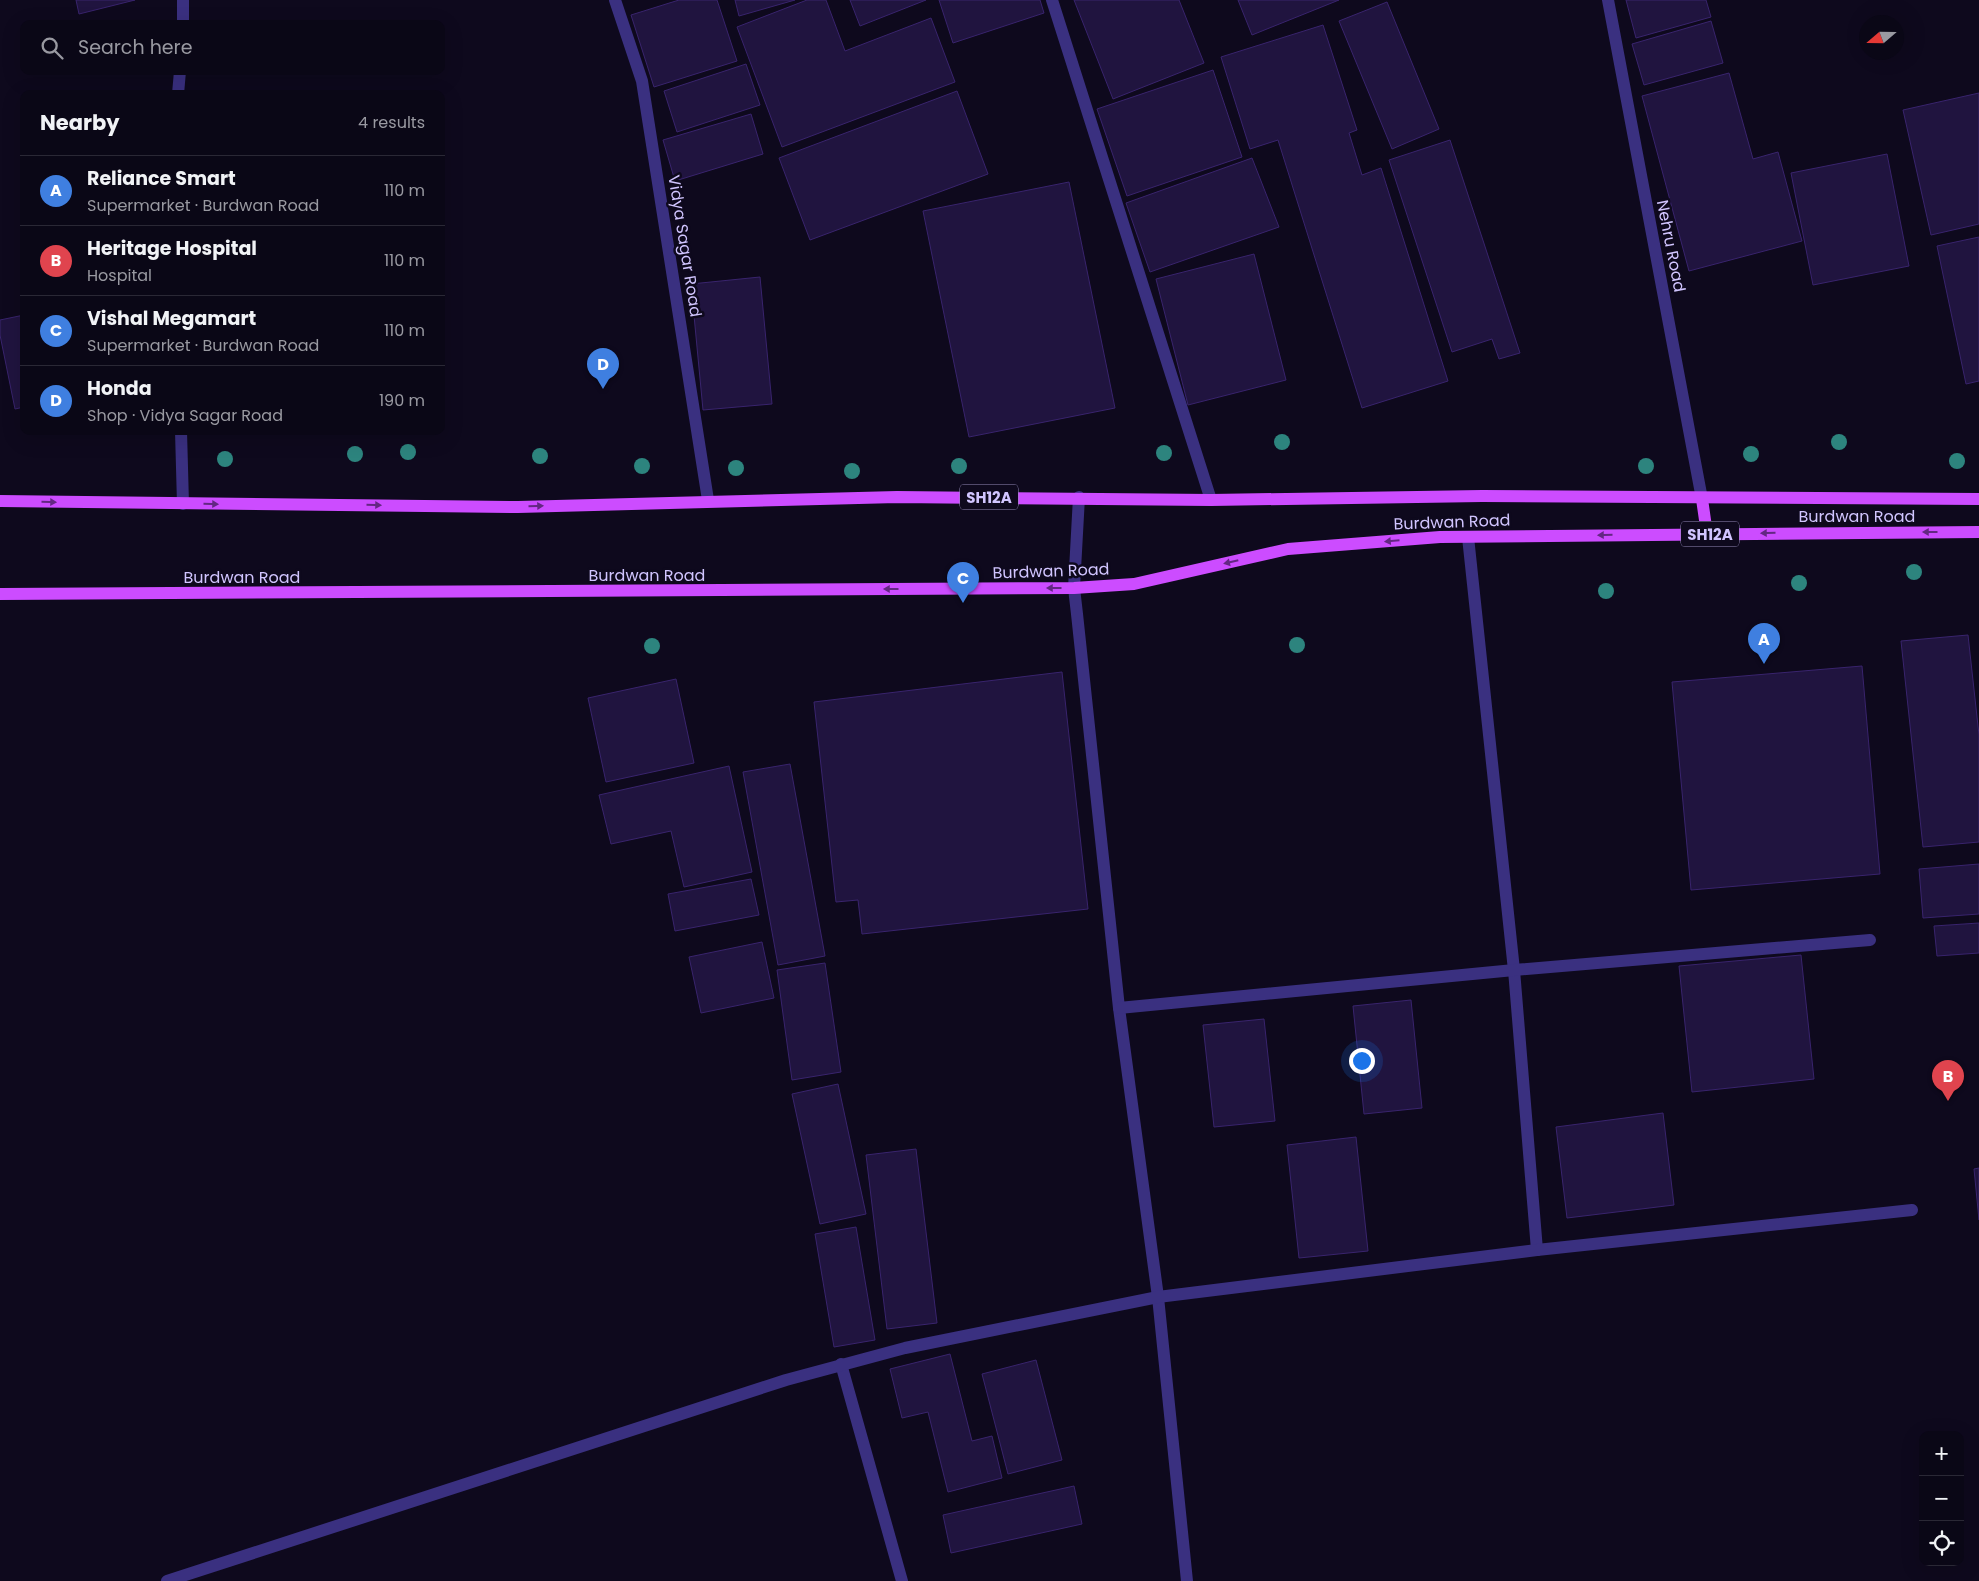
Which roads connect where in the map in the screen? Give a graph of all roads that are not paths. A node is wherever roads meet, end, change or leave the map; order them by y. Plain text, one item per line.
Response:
1 (182, 0) edge
2 (615, 0) edge
3 (1052, 0) edge
4 (1608, 0) edge
5 (183, 20) edge
6 (180, 75) edge
7 (178, 90) edge
8 (180, 435) edge
9 (1079, 497) junction
10 (1702, 499) junction
11 (1979, 499) edge
12 (708, 500) junction
13 (1211, 500) junction
14 (0, 501) edge
15 (182, 504) junction
16 (1979, 532) edge
17 (1707, 534) junction
18 (1468, 536) junction
19 (1074, 588) junction
20 (0, 594) edge
21 (1870, 940) dead end
22 (1514, 970) junction
23 (1119, 1008) junction
24 (1912, 1210) dead end
25 (1536, 1250) junction
26 (1158, 1296) junction
27 (841, 1364) junction
28 (167, 1581) edge
29 (902, 1581) edge
30 (1187, 1581) edge

1 - 5 street
2 - 12 street, Vidya Sagar Road
3 - 13 street
4 - 10 street, Nehru Road
6 - 7 street
8 - 15 street
9 - 12 main road, Burdwan Road / SH12A
9 - 13 main road, Burdwan Road / SH12A
9 - 19 street
10 - 11 main road, Burdwan Road / SH12A
10 - 13 main road, Burdwan Road / SH12A
10 - 17 main road
15 -> 12 main road, Burdwan Road / SH12A
14 -> 15 main road, Burdwan Road / SH12A
16 -> 17 main road, Burdwan Road / SH12A
17 -> 18 main road, Burdwan Road / SH12A
18 -> 19 main road, Burdwan Road / SH12A
18 - 22 street
19 -> 20 main road, Burdwan Road / SH12A
19 - 23 street
21 - 22 street
22 - 23 street
22 - 25 street
23 - 26 street
24 - 25 street
25 - 26 street
26 - 27 street
26 - 30 street
27 - 28 street
27 - 29 street

